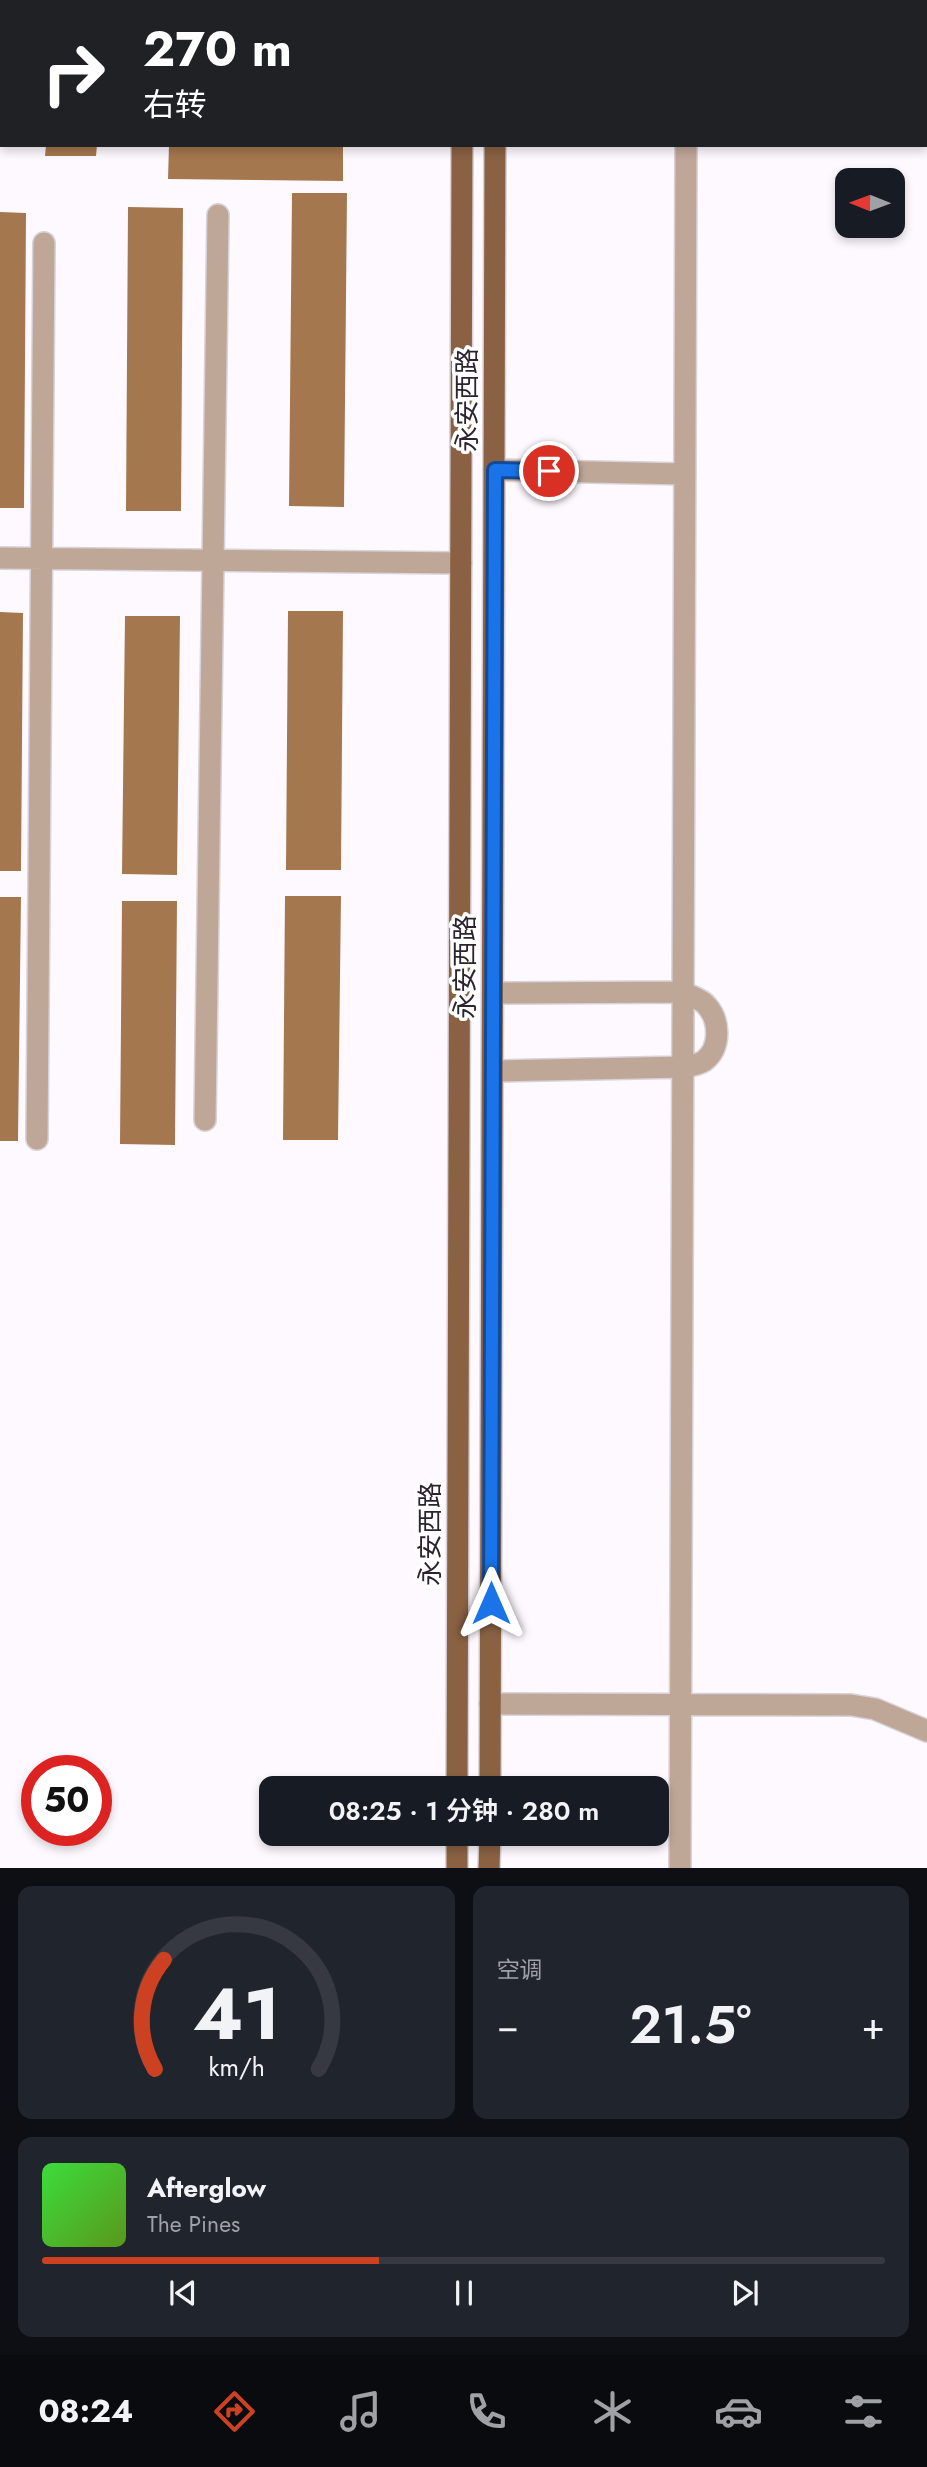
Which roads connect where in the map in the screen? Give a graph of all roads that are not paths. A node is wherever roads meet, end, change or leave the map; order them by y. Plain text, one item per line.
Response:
1 (461, 147) edge
2 (495, 147) edge
3 (686, 147) edge
4 (218, 215) dead end
5 (44, 243) dead end
6 (495, 470) junction
7 (685, 474) junction
8 (0, 558) edge
9 (41, 558) junction
10 (213, 560) junction
11 (461, 562) junction
12 (683, 992) junction
13 (493, 993) junction
14 (682, 1067) junction
15 (492, 1071) junction
16 (205, 1120) dead end
17 (37, 1139) dead end
18 (490, 1703) junction
19 (680, 1704) junction
20 (927, 1731) edge
21 (457, 1776) edge
22 (490, 1776) edge
23 (457, 1846) edge
24 (490, 1846) edge
25 (457, 1868) edge
26 (489, 1868) edge
27 (680, 1868) edge

1 - 11 main road, 永安西路
2 - 6 main road, 永安西路
3 - 7 lane
4 - 10 lane
5 - 9 lane
6 - 7 lane
6 - 13 main road, 永安西路
7 - 12 lane
8 - 9 lane
9 - 10 lane
9 - 17 lane
10 - 11 lane
10 - 16 lane
11 - 21 main road, 永安西路
12 - 13 lane
12 - 14 lane
12 - 14 lane
13 - 15 main road, 永安西路
14 - 15 lane
14 - 19 lane
15 - 18 main road, 永安西路
18 - 19 lane
18 - 22 main road, 永安西路
19 - 20 lane
19 - 27 lane
23 - 25 main road
24 - 26 main road

